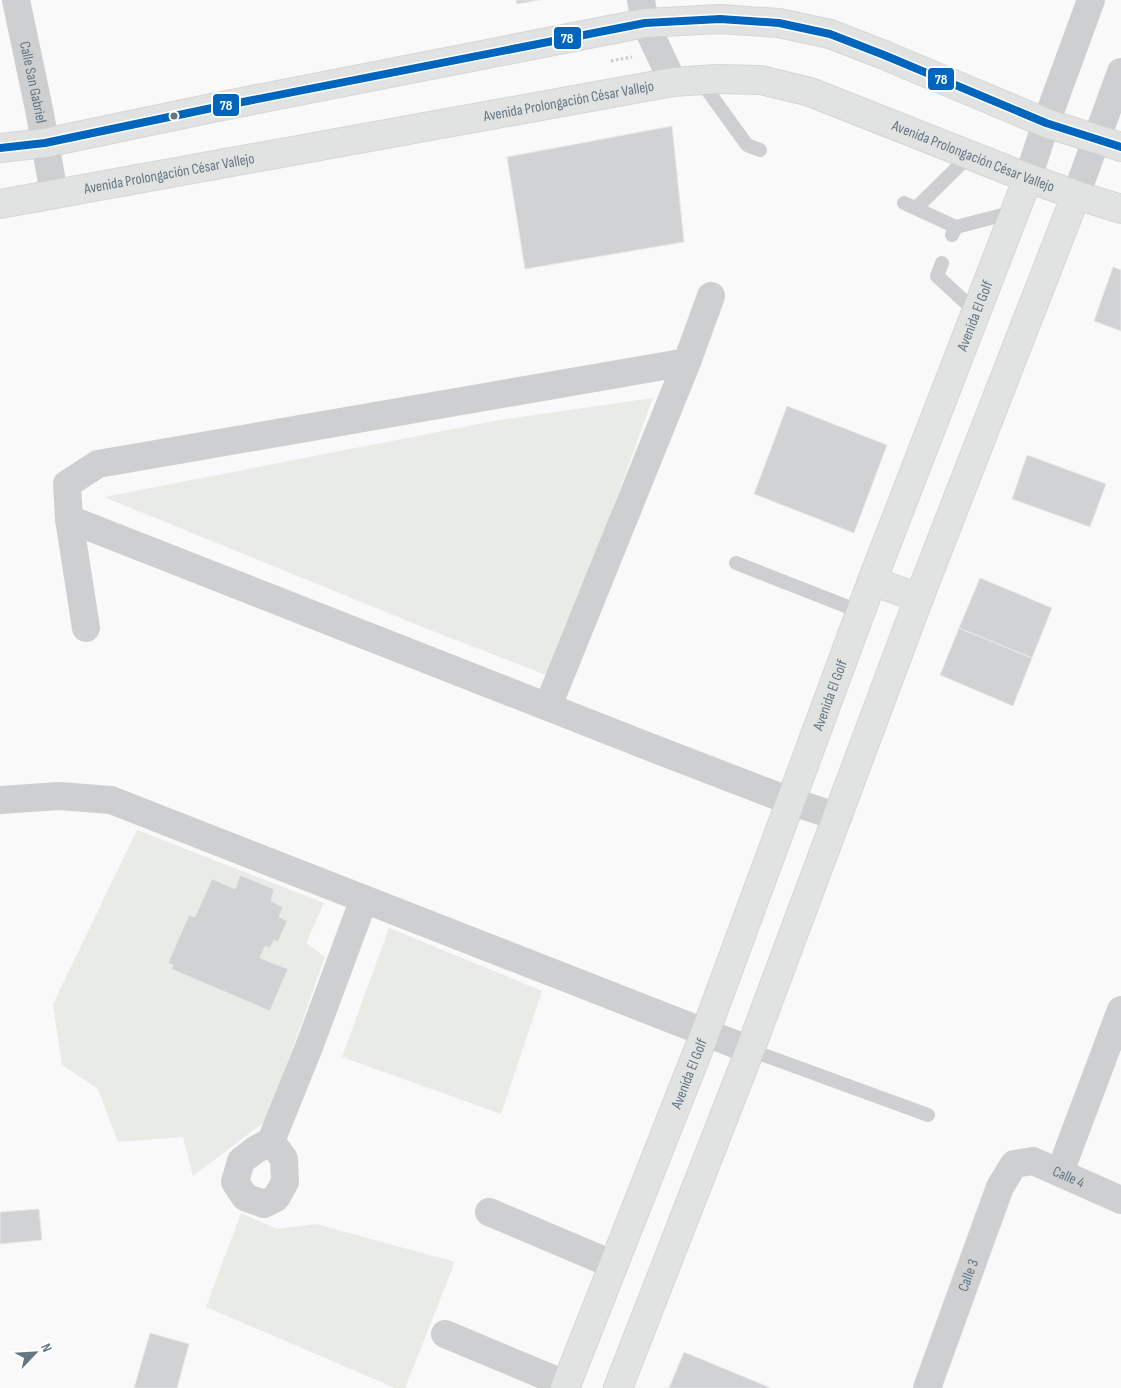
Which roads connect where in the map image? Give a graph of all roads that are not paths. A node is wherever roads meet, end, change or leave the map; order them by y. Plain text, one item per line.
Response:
1 (16, 0) edge
2 (1092, 0) edge
3 (643, 12) edge
4 (1121, 72) edge
5 (700, 80) junction
6 (673, 82) junction
7 (1046, 123) junction
8 (44, 143) junction
9 (1108, 144) edge
10 (0, 148) edge
11 (760, 150) dead end
12 (970, 155) junction
13 (1028, 178) junction
14 (54, 194) junction
15 (1076, 195) junction
16 (0, 204) edge
17 (1121, 209) edge
18 (1014, 212) junction
19 (942, 263) dead end
20 (710, 296) dead end
21 (976, 312) junction
22 (687, 362) junction
23 (69, 519) junction
24 (736, 563) dead end
25 (872, 581) junction
26 (919, 598) junction
27 (861, 612) junction
28 (86, 628) dead end
29 (548, 706) junction
30 (0, 800) edge
31 (790, 801) junction
32 (838, 817) junction
33 (364, 899) junction
34 (1121, 1010) edge
35 (704, 1033) junction
36 (750, 1050) junction
37 (928, 1114) dead end
38 (271, 1141) dead end
39 (1014, 1164) joint
40 (1060, 1172) junction
41 (1121, 1200) edge
42 (489, 1212) dead end
43 (614, 1265) junction
44 (445, 1334) dead end
45 (566, 1386) edge
46 (618, 1388) edge
47 (927, 1388) edge

1 - 8 street, Calle San Gabriel
2 - 7 street, Avenida El Golf
3 - 6 street
3 - 7 main road
3 - 8 main road
4 - 9 street
5 - 6 main road, Avenida Prolongación César Vallejo
5 - 11 lane
5 - 12 main road, Avenida Prolongación César Vallejo
6 - 14 main road, Avenida Prolongación César Vallejo
7 - 9 main road
7 - 13 street, Avenida El Golf
8 - 10 main road
8 - 14 street, Calle San Gabriel
9 - 15 street
12 - 13 main road, Avenida Prolongación César Vallejo
12 - 18 lane
13 - 15 main road, Avenida Prolongación César Vallejo
13 - 18 main road, Avenida El Golf
14 - 16 main road, Avenida Prolongación César Vallejo
15 - 17 main road, Avenida Prolongación César Vallejo
15 - 26 main road
18 - 21 main road, Avenida El Golf
19 - 21 lane
20 - 22 street
21 - 25 main road, Avenida El Golf
22 - 23 street
22 - 29 street
23 - 28 street
23 - 29 street
24 - 27 lane
25 - 26 main road
25 - 27 main road, Avenida El Golf
26 - 32 main road
27 - 31 main road, Avenida El Golf
29 - 31 street
30 - 33 street
31 - 32 street
31 - 35 main road, Avenida El Golf
32 - 36 main road
33 - 35 street
33 - 38 street
34 - 40 street
35 - 36 street
35 - 43 main road, Avenida El Golf
36 - 37 lane
36 - 46 main road
39 - 40 street, Calle 4
39 - 47 street, Calle 3
40 - 41 street, Calle 4
42 - 43 street
43 - 45 main road, Avenida El Golf
44 - 45 street

